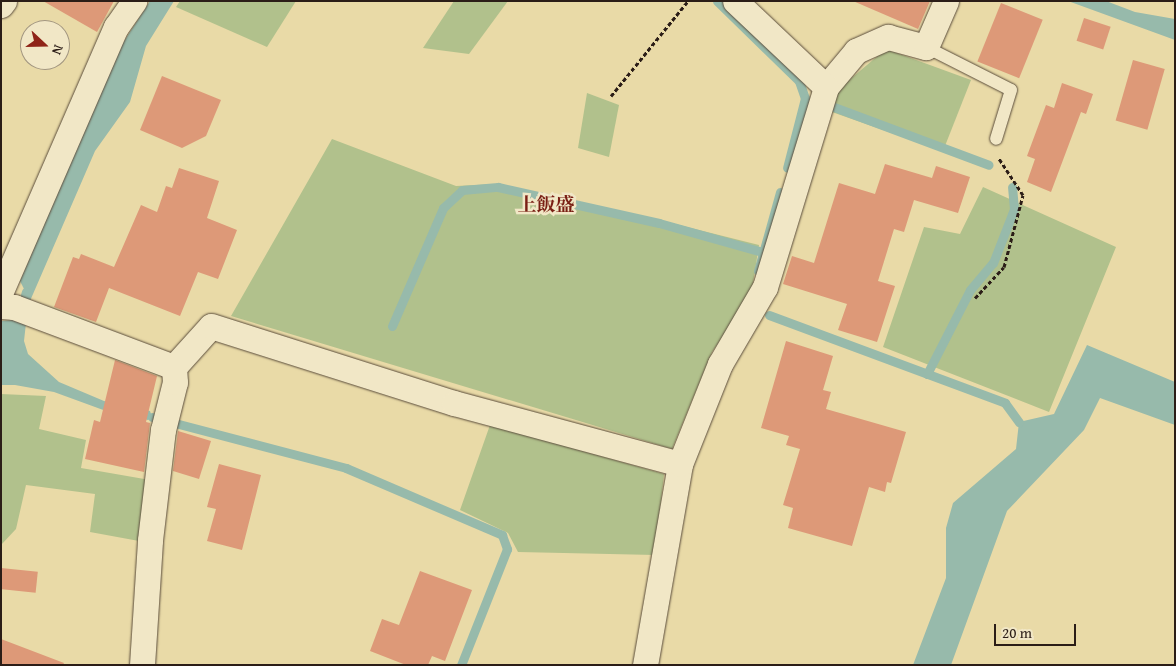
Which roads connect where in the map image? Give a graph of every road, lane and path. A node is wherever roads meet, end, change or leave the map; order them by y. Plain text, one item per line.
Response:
1 (4, 1) edge
2 (134, 1) edge
3 (688, 1) edge
4 (735, 1) edge
5 (946, 1) edge
6 (1, 5) edge
7 (926, 47) junction
8 (826, 88) junction
9 (611, 96) dead end
10 (996, 139) joint
11 (975, 298) dead end
12 (12, 304) edge
13 (174, 367) junction
14 (680, 464) junction
15 (142, 665) edge
16 (645, 665) edge

1 - 6 street
2 - 12 street
3 - 9 path
4 - 8 street
5 - 7 street
7 - 8 street
7 - 10 lane
8 - 14 street
10 - 11 path
12 - 13 street
13 - 14 street
13 - 15 street
14 - 16 street

